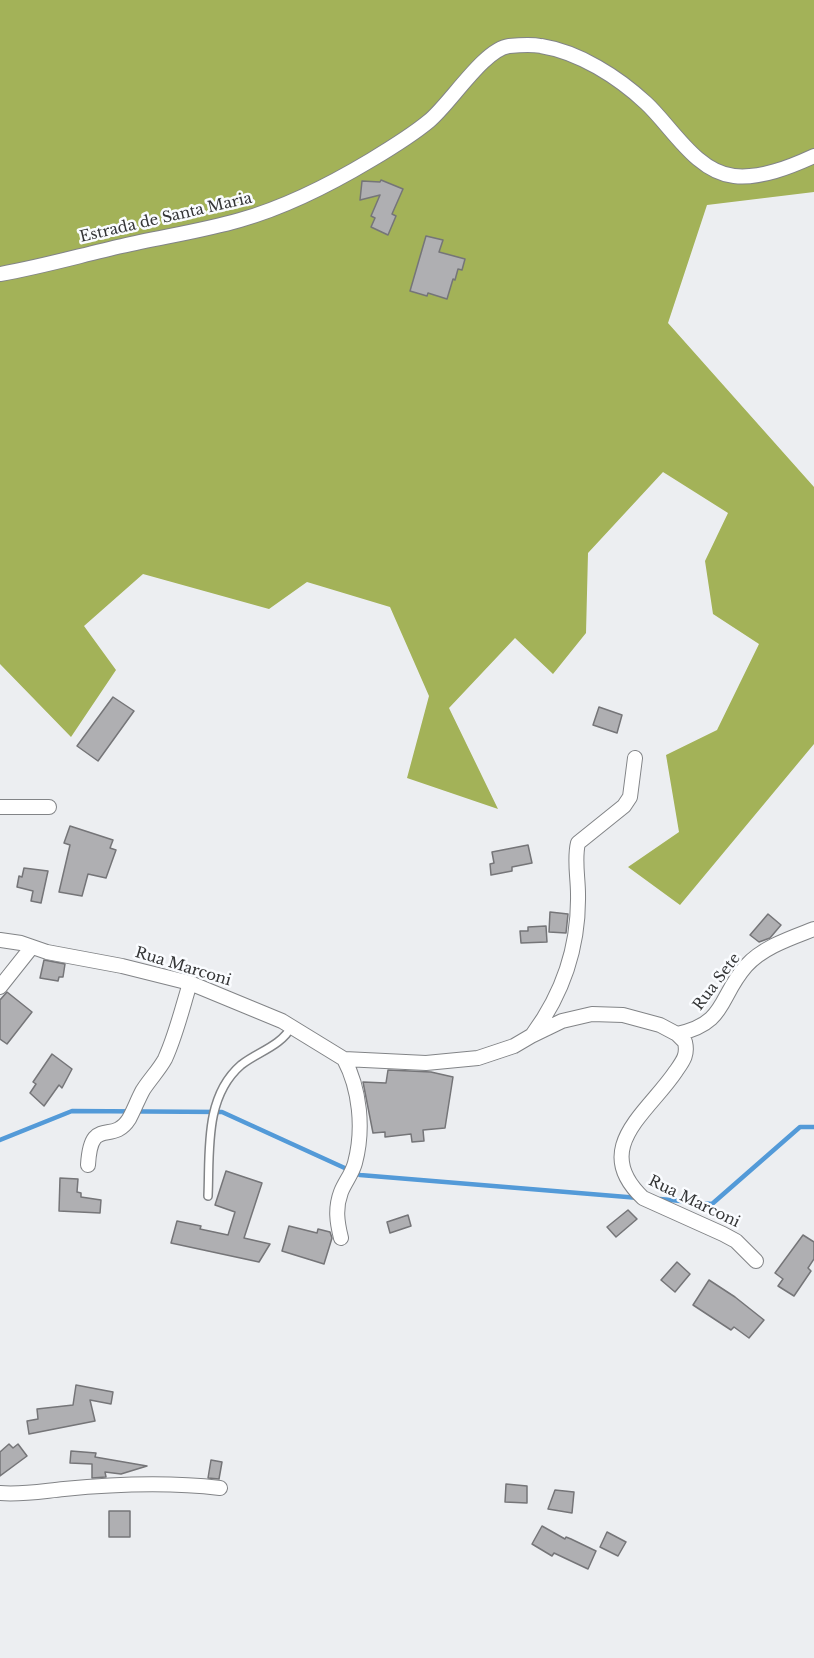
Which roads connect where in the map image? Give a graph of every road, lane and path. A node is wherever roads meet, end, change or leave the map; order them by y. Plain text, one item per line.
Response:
1 (814, 156) edge
2 (0, 274) edge
3 (635, 758) dead end
4 (0, 807) edge
5 (49, 807) dead end
6 (814, 929) edge
7 (0, 940) edge
8 (31, 948) junction
9 (190, 983) junction
10 (0, 987) edge
11 (292, 1026) junction
12 (677, 1034) junction
13 (531, 1035) junction
14 (344, 1059) junction
15 (88, 1166) dead end
16 (208, 1196) dead end
17 (341, 1238) dead end
18 (756, 1261) dead end
19 (220, 1488) dead end
20 (0, 1493) edge

1 - 2 street, Estrada de Santa Maria
3 - 13 street
4 - 5 street
6 - 12 street, Rua Sete
7 - 8 street, Rua Marconi
8 - 9 street, Rua Marconi
8 - 10 street
9 - 11 street, Rua Marconi
9 - 15 street
11 - 14 street, Rua Marconi
11 - 16 lane
12 - 13 street, Rua Marconi
12 - 18 street, Rua Marconi
13 - 14 street, Rua Marconi
14 - 17 street
19 - 20 street

